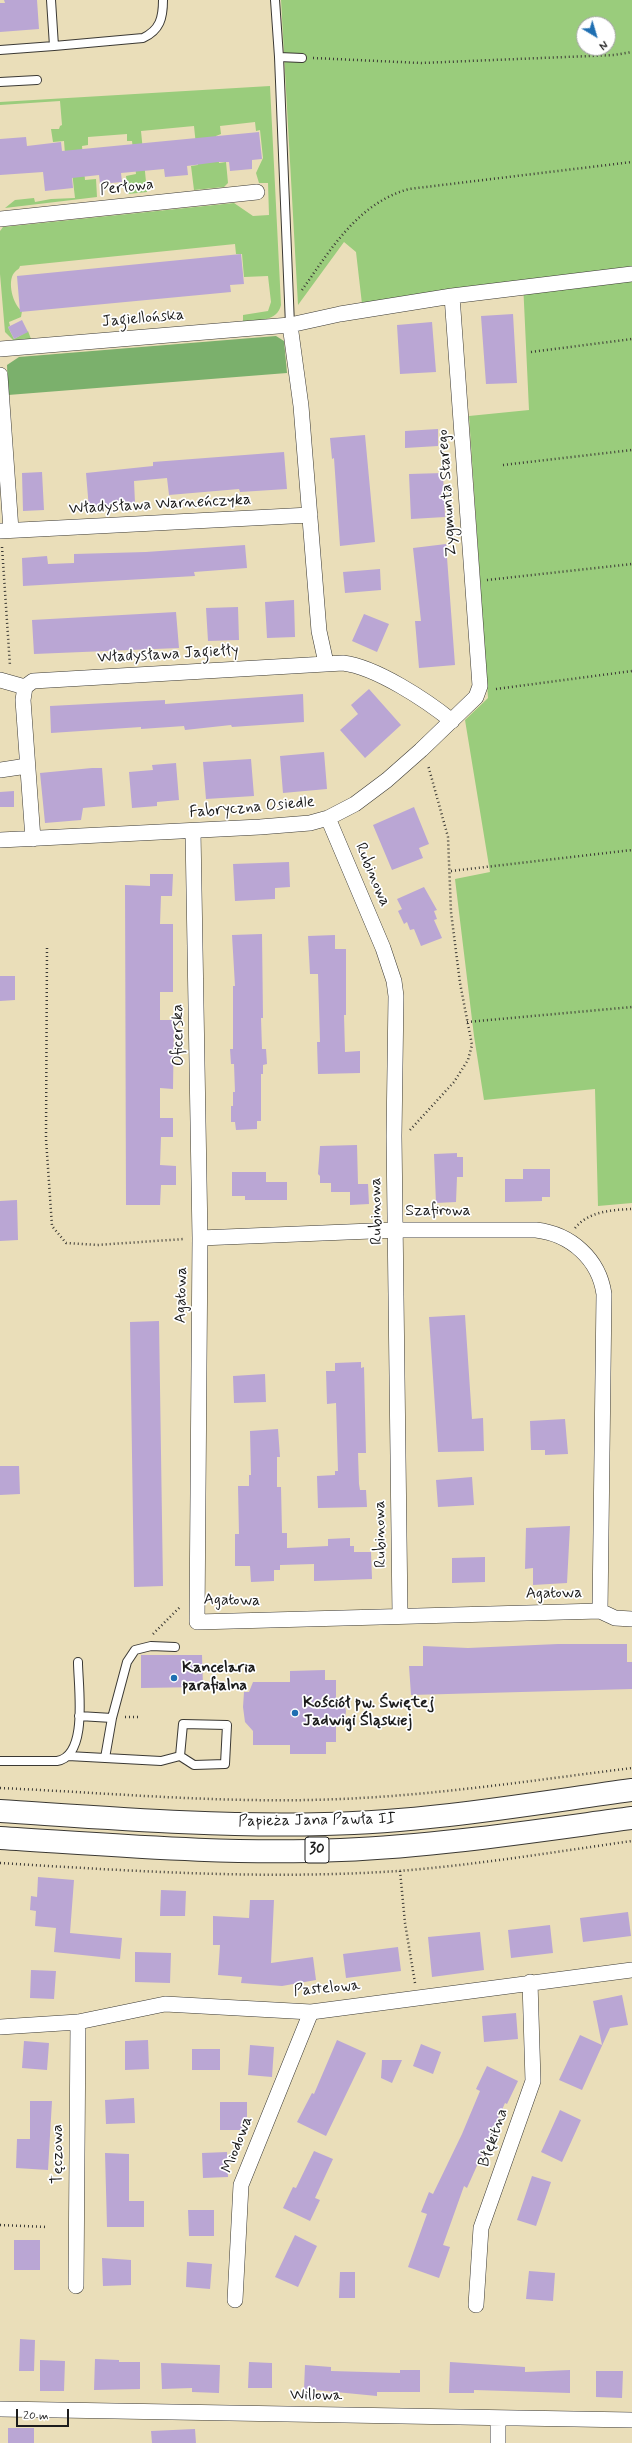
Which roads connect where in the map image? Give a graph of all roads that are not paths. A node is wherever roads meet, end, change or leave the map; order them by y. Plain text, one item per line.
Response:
1 (51, 0) edge
2 (163, 0) edge
3 (275, 0) edge
4 (54, 46) junction
5 (0, 50) edge
6 (279, 57) junction
7 (302, 58) road end
8 (37, 80) dead end
9 (0, 82) edge
10 (257, 192) dead end
11 (0, 219) edge
12 (632, 274) edge
13 (452, 296) junction
14 (290, 325) junction
15 (0, 350) edge
16 (0, 375) edge
17 (310, 515) junction
18 (5, 530) edge
19 (326, 663) junction
20 (12, 683) edge
21 (479, 689) joint
22 (452, 721) junction
23 (27, 766) junction
24 (0, 770) edge
25 (328, 818) junction
26 (193, 831) junction
27 (32, 839) junction
28 (0, 840) edge
29 (396, 1230) junction
30 (200, 1238) junction
31 (572, 1242) joint
32 (600, 1611) junction
33 (400, 1615) junction
34 (632, 1619) edge
35 (175, 1647) dead end
36 (78, 1662) dead end
37 (79, 1716) junction
38 (112, 1718) junction
39 (68, 1756) junction
40 (180, 1756) junction
41 (104, 1758) junction
42 (0, 1761) edge
43 (632, 1790) edge
44 (0, 1811) edge
45 (632, 1818) edge
46 (0, 1838) edge
47 (632, 1970) edge
48 (530, 1982) junction
49 (311, 2012) junction
50 (78, 2022) junction
51 (0, 2027) edge
52 (76, 2286) dead end
53 (235, 2300) dead end
54 (476, 2305) dead end
55 (0, 2409) edge
56 (498, 2418) junction
57 (632, 2420) edge
58 (498, 2443) edge

1 - 4 lane
2 - 4 lane
3 - 6 lane
4 - 5 lane
6 - 7 lane
6 - 14 lane
8 - 9 lane
10 - 11 street, Perłowa
12 - 13 street, Jagiellońska
13 - 14 street, Jagiellońska
13 - 21 street, Zygmunta Starego
14 - 15 street, Jagiellońska
14 - 17 street
16 - 18 street
17 - 18 street, Władysława Warneńczyka
17 - 19 street
19 - 20 street, Władysława Jagiełły
19 - 22 street, Władysława Jagiełły
20 - 23 street
21 - 22 street, Fabryczna Osiedle
22 - 25 street, Fabryczna Osiedle
23 - 24 street
23 - 27 street
25 - 26 street, Fabryczna Osiedle
25 - 29 street, Rubinowa
26 - 27 street, Fabryczna Osiedle
26 - 30 street, Oficerska
27 - 28 street, Fabryczna Osiedle
29 - 30 street, Szafirowa
29 - 31 street, Szafirowa
29 - 33 street, Rubinowa
30 - 33 street, Agatowa
31 - 32 street, Agatowa
32 - 33 street, Agatowa
32 - 34 street, Agatowa
35 - 38 lane
36 - 37 lane
37 - 38 lane
37 - 39 lane
38 - 41 lane
39 - 41 lane
39 - 42 lane
40 - 40 lane
40 - 41 lane
43 - 44 main road, Papieża Jana Pawła II / 30
45 - 46 main road, Papieża Jana Pawła II / 30
47 - 48 street, Pastelowa
48 - 49 street, Pastelowa
48 - 54 street, Błękitna
49 - 50 street, Pastelowa
49 - 53 street, Miodowa
50 - 51 street, Pastelowa
50 - 52 street, Tęczowa
55 - 56 street, Willowa
56 - 57 street, Willowa
56 - 58 street

